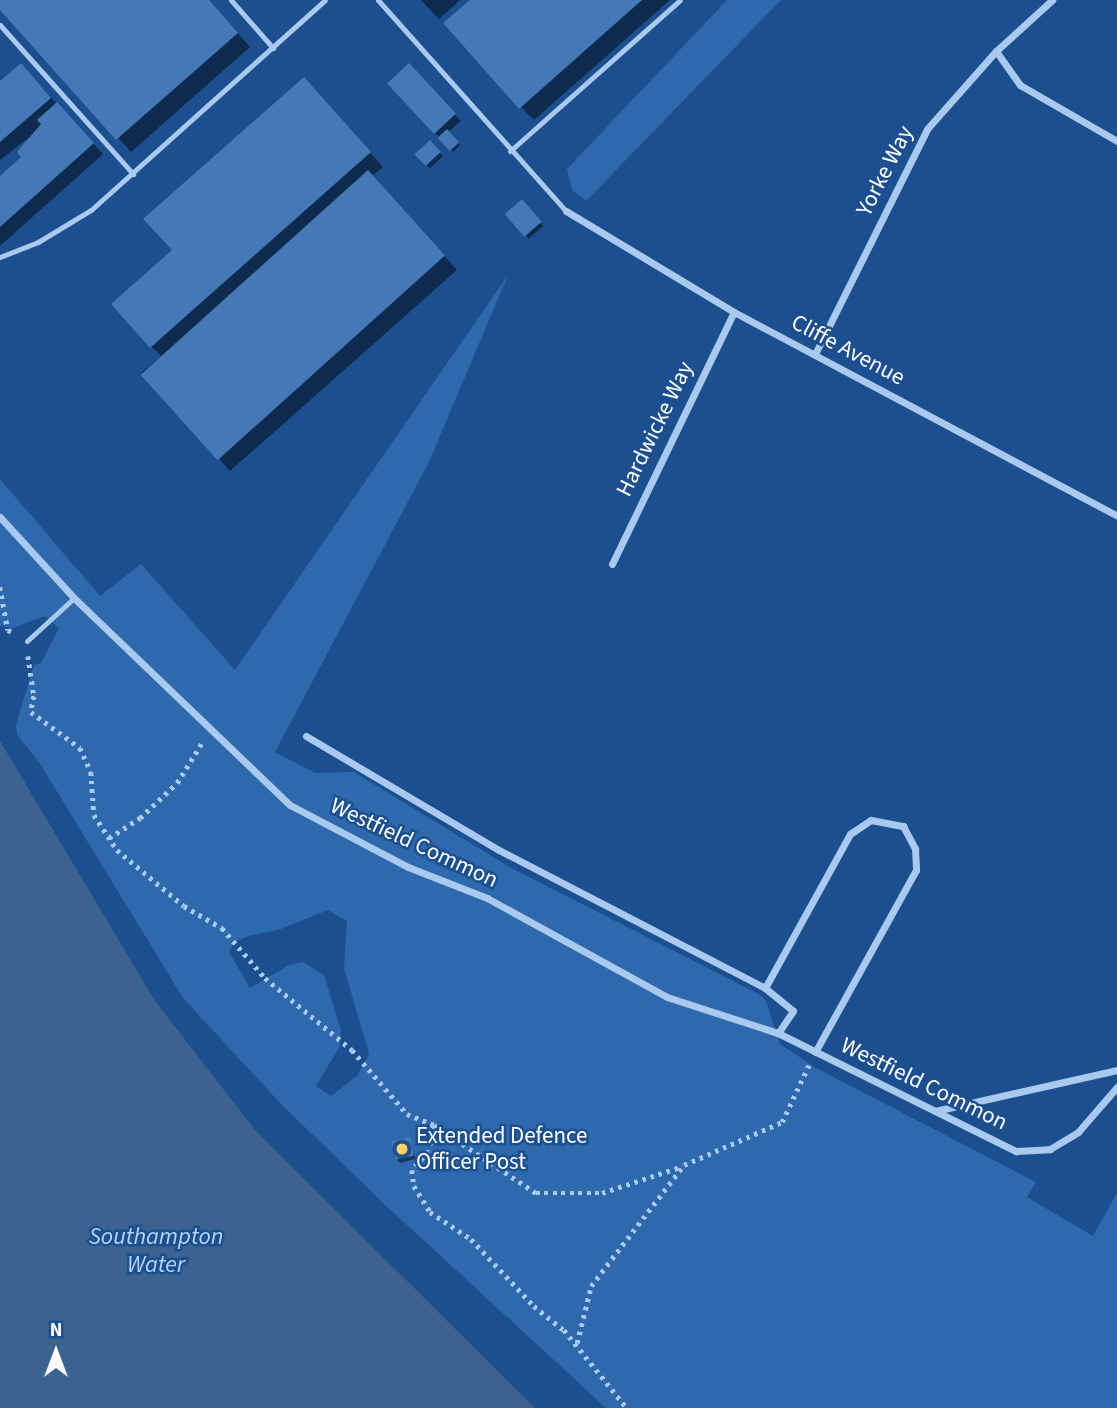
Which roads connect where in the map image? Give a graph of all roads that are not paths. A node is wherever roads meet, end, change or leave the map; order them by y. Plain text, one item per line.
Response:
1 (231, 0) edge
2 (325, 0) edge
3 (378, 0) edge
4 (680, 0) edge
5 (1052, 0) edge
6 (0, 25) edge
7 (273, 48) junction
8 (996, 51) junction
9 (1117, 141) edge
10 (510, 151) junction
11 (133, 174) junction
12 (566, 211) joint
13 (0, 257) edge
14 (734, 312) junction
15 (815, 354) junction
16 (1117, 516) edge
17 (0, 517) edge
18 (612, 564) dead end
19 (74, 598) junction
20 (27, 641) dead end
21 (306, 736) dead end
22 (765, 988) junction
23 (778, 1033) junction
24 (815, 1052) junction
25 (1117, 1070) edge
26 (1117, 1087) edge
27 (935, 1111) junction

1 - 7 lane
2 - 7 lane
3 - 10 lane
4 - 10 lane
5 - 8 street, Yorke Way
6 - 11 lane
7 - 11 lane
8 - 9 street
8 - 15 street, Yorke Way
10 - 12 lane
11 - 13 lane
12 - 14 street, Cliffe Avenue
14 - 15 street, Cliffe Avenue
14 - 18 street, Hardwicke Way
15 - 16 street, Cliffe Avenue
17 - 19 street, Westfield Common
19 - 20 lane
19 - 23 street, Westfield Common
21 - 22 street, Westfield Common
22 - 23 street, Westfield Common
22 - 24 street, Westfield Common
23 - 24 street, Westfield Common
24 - 27 street, Westfield Common
25 - 27 street
26 - 27 street, Westfield Common

